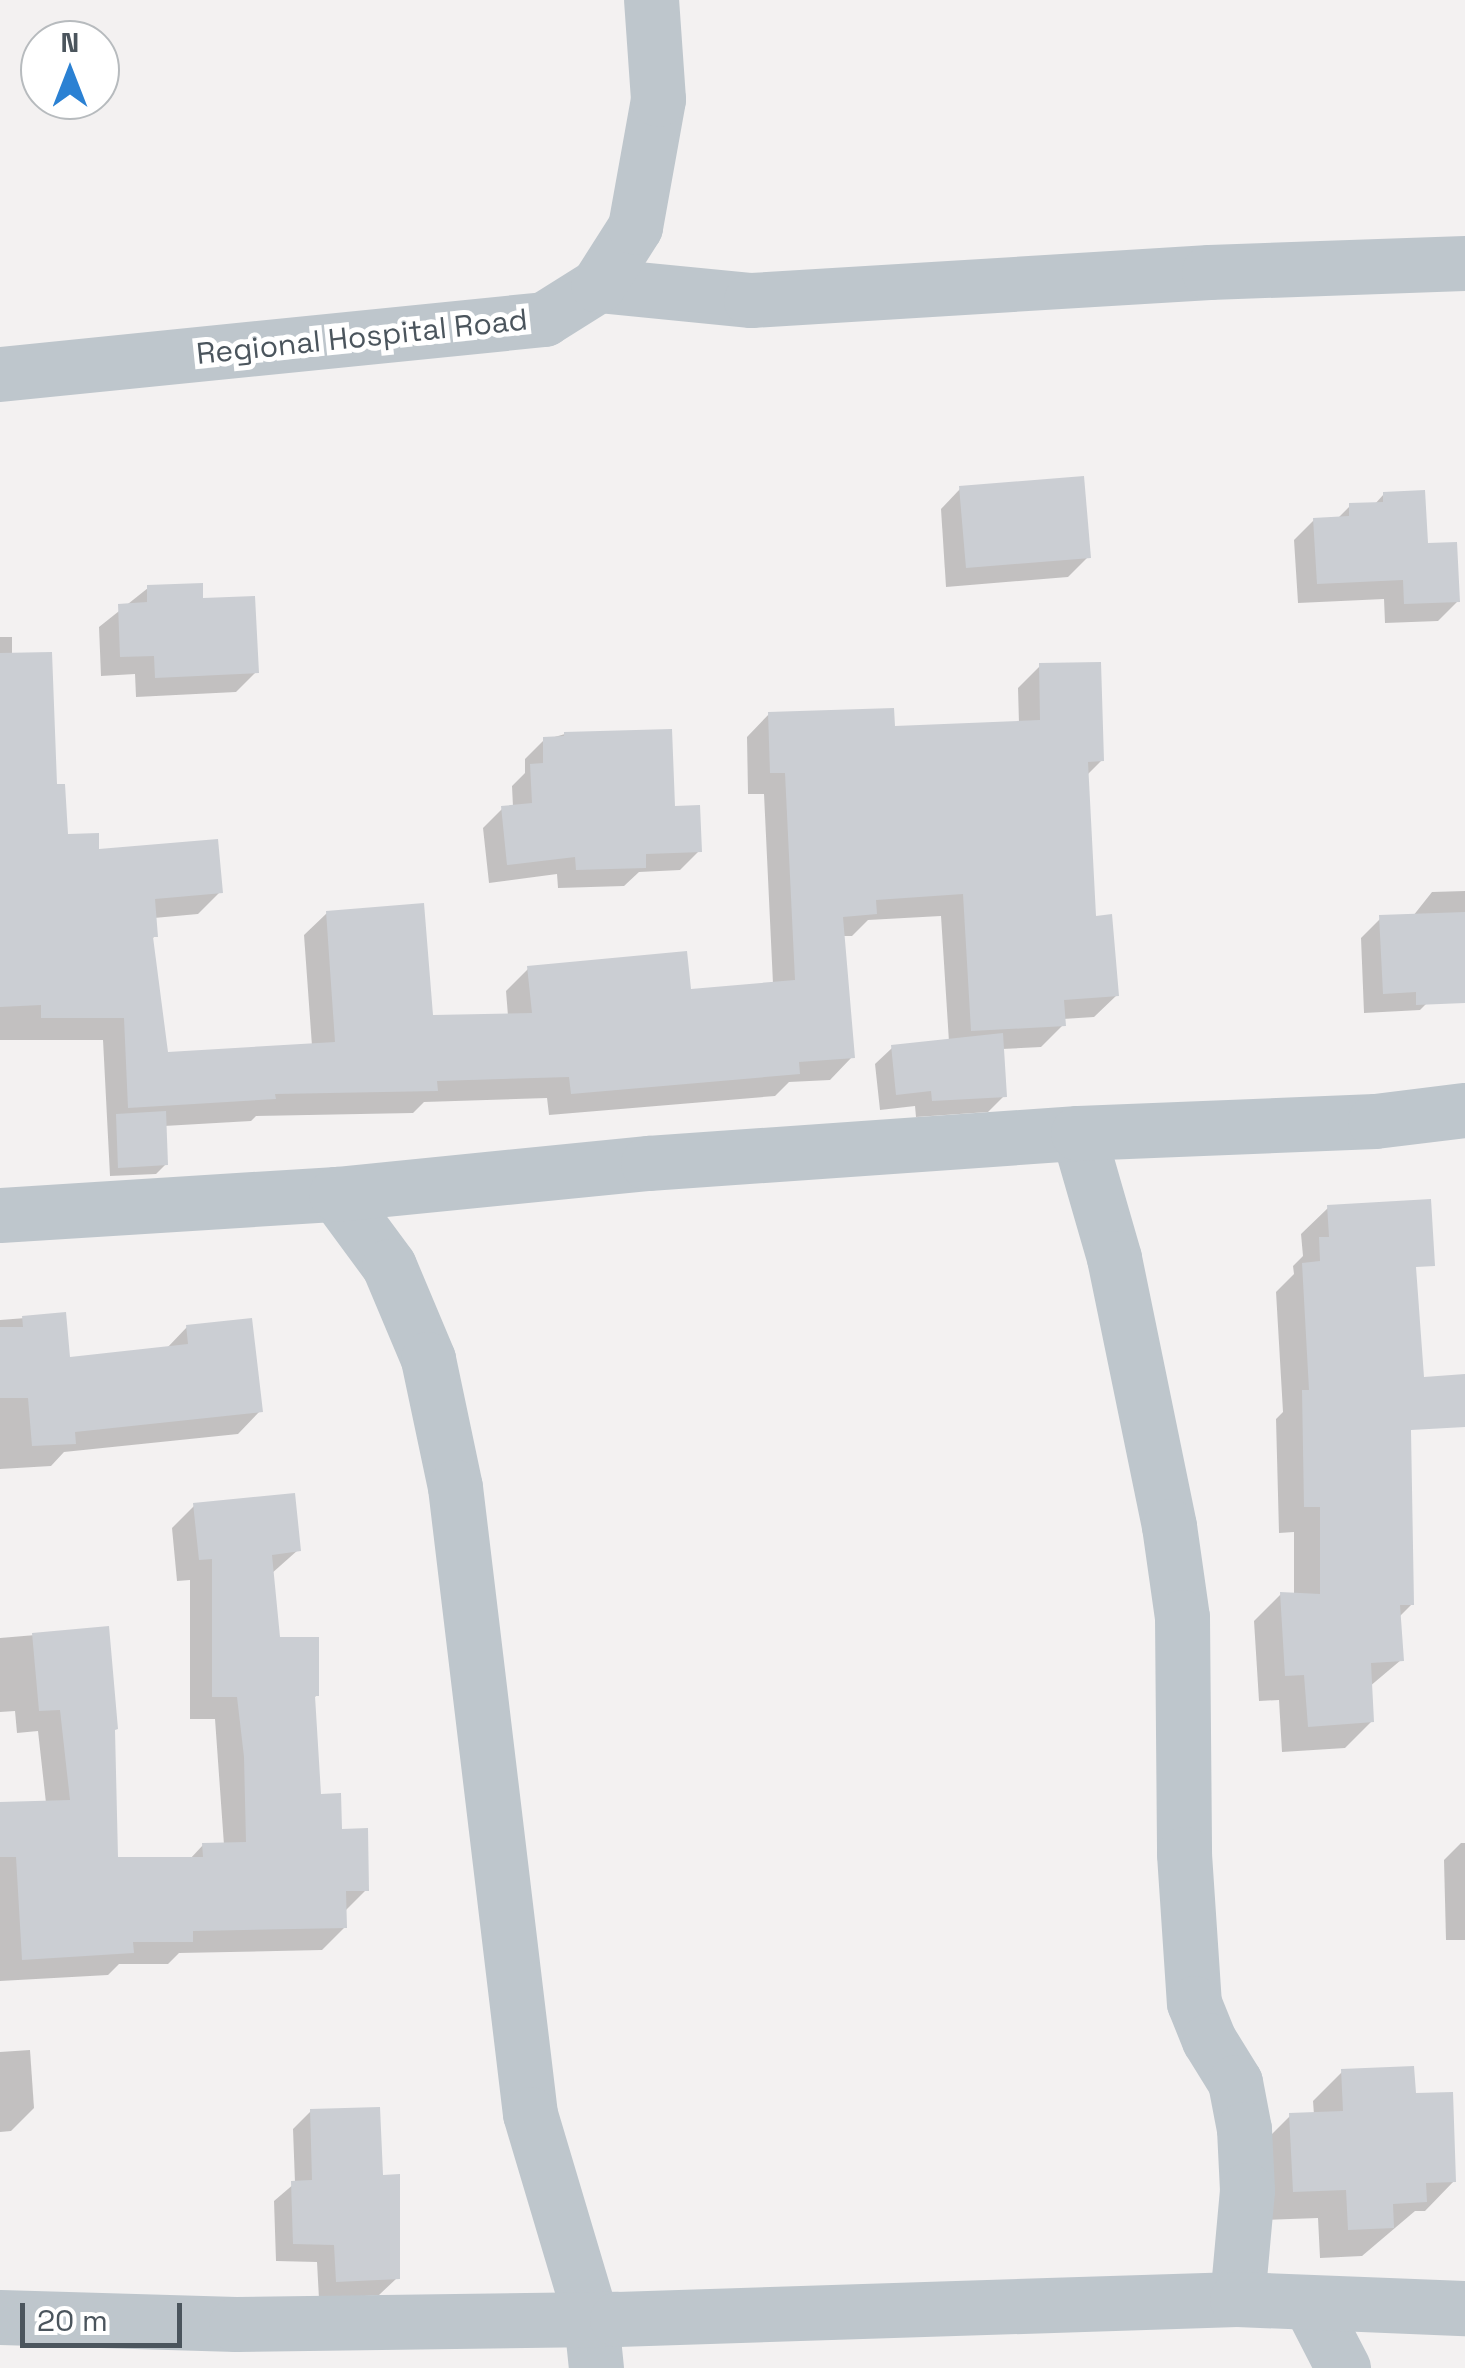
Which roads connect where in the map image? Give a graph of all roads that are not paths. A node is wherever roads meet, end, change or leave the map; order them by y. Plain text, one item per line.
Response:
1 (651, 0) edge
2 (1465, 262) edge
3 (598, 285) junction
4 (0, 374) edge
5 (1465, 1110) edge
6 (1078, 1132) junction
7 (336, 1194) junction
8 (0, 1216) edge
9 (1237, 2299) junction
10 (1310, 2304) junction
11 (1465, 2308) edge
12 (0, 2317) edge
13 (594, 2344) edge
14 (1344, 2368) edge

1 - 3 street, Regional Hospital Road
2 - 3 street
3 - 4 street, Regional Hospital Road
5 - 6 street
6 - 7 street
6 - 9 street
7 - 8 street
7 - 13 street
9 - 10 street
9 - 13 street
10 - 11 street
10 - 14 street
12 - 13 street

